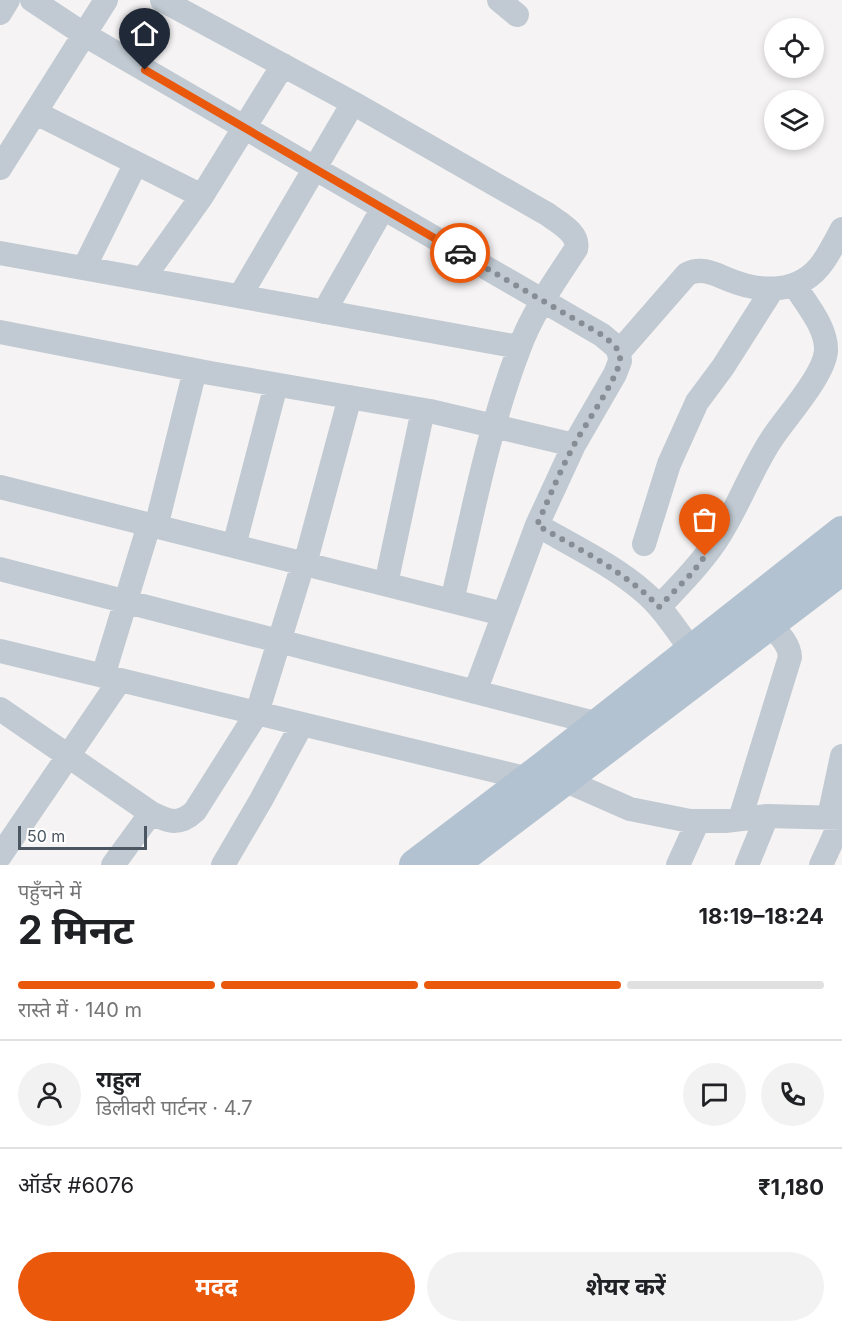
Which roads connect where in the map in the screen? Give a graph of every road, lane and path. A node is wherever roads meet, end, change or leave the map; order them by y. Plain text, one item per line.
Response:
1 (8, 0) edge
2 (32, 0) edge
3 (106, 0) edge
4 (162, 0) edge
5 (0, 13) edge
6 (86, 35) junction
7 (283, 65) junction
8 (353, 103) junction
9 (36, 112) junction
10 (244, 128) junction
11 (136, 163) junction
12 (0, 168) edge
13 (315, 169) junction
14 (202, 195) junction
15 (382, 208) junction
16 (842, 229) edge
17 (0, 253) edge
18 (84, 268) junction
19 (143, 279) junction
20 (795, 286) junction
21 (772, 290) junction
22 (240, 297) junction
23 (542, 301) junction
24 (324, 312) junction
25 (0, 332) edge
26 (519, 347) junction
27 (619, 352) junction
28 (195, 370) junction
29 (276, 385) junction
30 (350, 397) junction
31 (423, 410) junction
32 (493, 426) junction
33 (574, 445) junction
34 (0, 487) edge
35 (537, 525) junction
36 (152, 526) junction
37 (842, 532) edge
38 (644, 544) dead end
39 (234, 546) junction
40 (304, 564) junction
41 (0, 568) edge
42 (842, 568) edge
43 (386, 584) junction
44 (125, 601) junction
45 (452, 601) junction
46 (659, 607) junction
47 (504, 614) junction
48 (768, 623) junction
49 (280, 642) junction
50 (0, 651) edge
51 (692, 651) junction
52 (111, 678) junction
53 (475, 692) junction
54 (0, 709) edge
55 (257, 713) junction
56 (302, 724) junction
57 (599, 724) junction
58 (842, 756) edge
59 (68, 758) junction
60 (542, 783) junction
61 (152, 813) junction
62 (767, 816) junction
63 (838, 818) edge
64 (740, 819) junction
65 (698, 821) junction
66 (0, 856) edge
67 (113, 865) edge
68 (223, 865) edge
69 (414, 865) edge
70 (452, 865) edge
71 (678, 865) edge
72 (747, 865) edge
73 (821, 865) edge

1 - 5 street
2 - 6 street
3 - 6 street
4 - 7 street
6 - 9 street
6 - 10 street
7 - 8 street
7 - 10 street
8 - 13 street
8 - 23 street
9 - 11 street
9 - 12 street
10 - 13 street
10 - 14 street
11 - 14 street
11 - 18 street
13 - 15 street
13 - 22 street
14 - 19 street
15 - 23 street
15 - 24 street
16 - 20 street
17 - 18 street
18 - 19 street
19 - 22 street
20 - 21 street
20 - 46 street
21 - 27 street
21 - 38 street
22 - 24 street
23 - 26 street
23 - 27 street
24 - 26 street
25 - 28 street
26 - 32 street
27 - 33 street
28 - 29 street
28 - 36 street
29 - 30 street
29 - 39 street
30 - 31 street
30 - 40 street
31 - 32 street
31 - 43 street
32 - 33 street
32 - 45 street
33 - 35 street
34 - 36 street
35 - 46 street
35 - 47 street
36 - 39 street
36 - 44 street
37 - 51 main road
39 - 40 street
40 - 43 street
40 - 49 street
41 - 44 street
42 - 48 main road
43 - 45 street
44 - 49 street
44 - 52 street
45 - 47 street
46 - 51 street
47 - 53 street
48 - 60 main road
48 - 64 street
49 - 53 street
49 - 55 street
50 - 52 street
51 - 57 main road
52 - 55 street
52 - 59 street
53 - 57 street
54 - 59 street
55 - 56 street
55 - 61 street
56 - 60 street
56 - 68 street
57 - 60 main road
58 - 63 street
59 - 61 street
59 - 66 street
60 - 65 street
60 - 69 main road
60 - 70 main road
61 - 67 street
62 - 63 street
62 - 64 street
62 - 72 street
63 - 73 street
64 - 65 street
65 - 71 street

